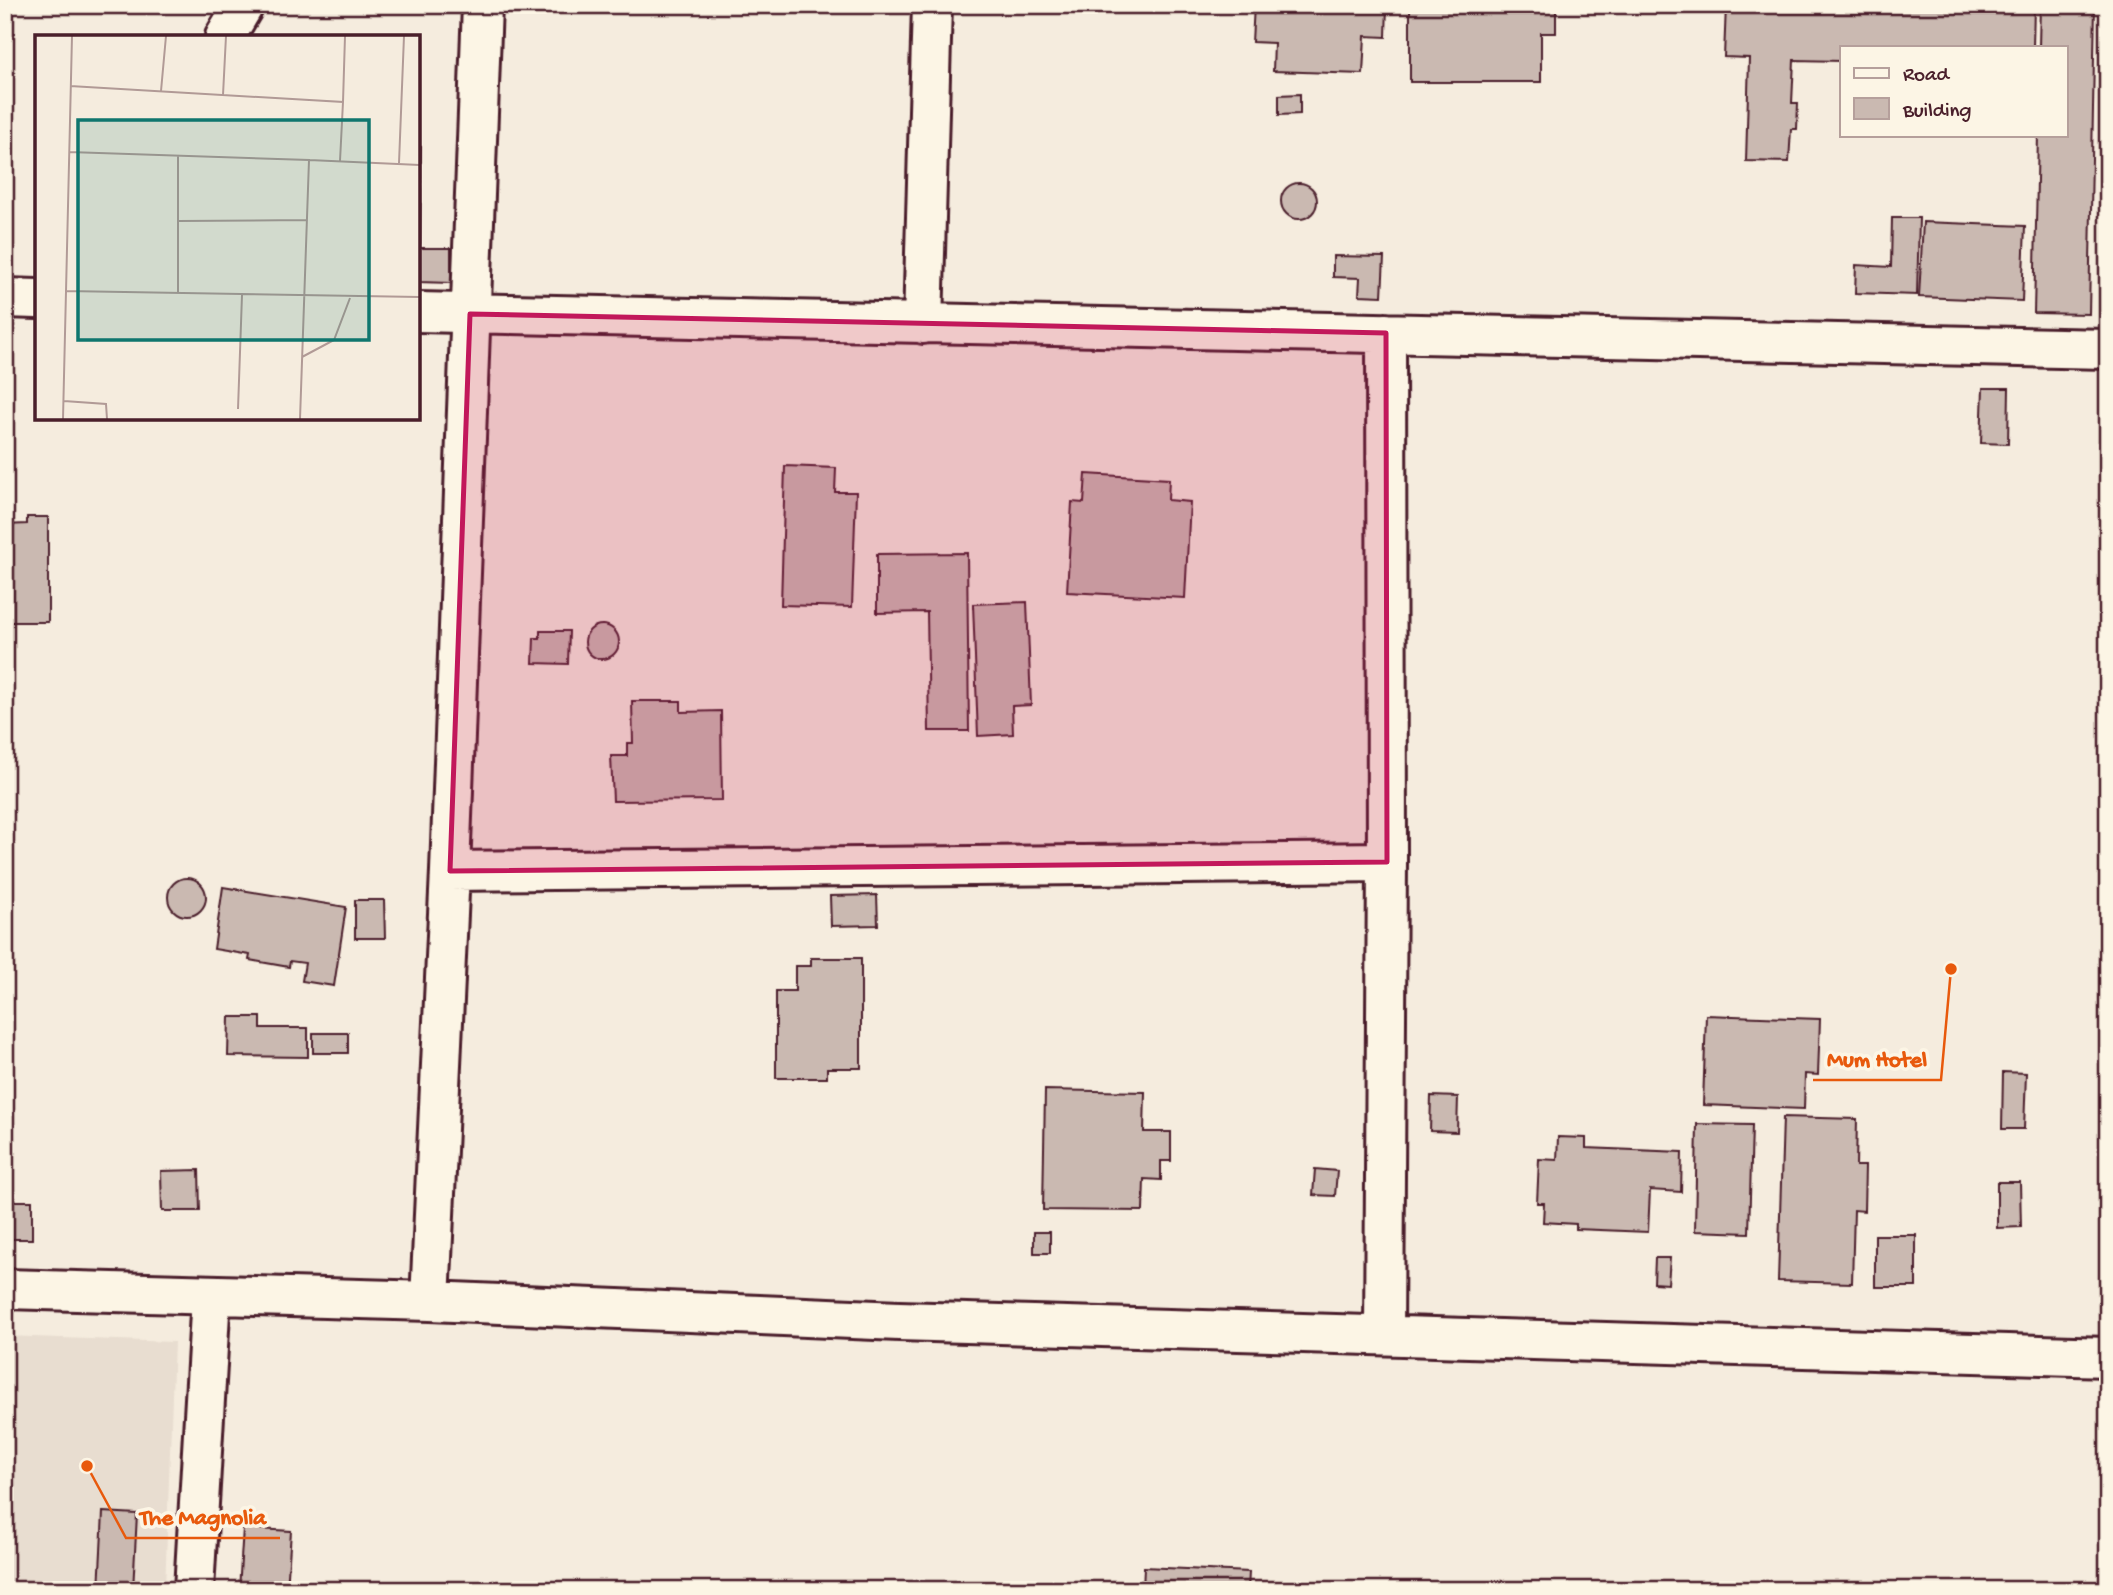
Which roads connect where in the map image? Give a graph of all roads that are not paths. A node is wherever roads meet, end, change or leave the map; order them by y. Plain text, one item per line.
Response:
1 (244, 5) edge
2 (482, 5) edge
3 (932, 5) edge
4 (226, 35) edge
5 (5, 298) edge
6 (35, 299) edge
7 (420, 312) edge
8 (470, 314) junction
9 (923, 324) junction
10 (1386, 333) junction
11 (2108, 349) edge
12 (1387, 862) junction
13 (450, 871) junction
14 (5, 1289) edge
15 (211, 1295) junction
16 (430, 1301) junction
17 (1384, 1334) junction
18 (2108, 1357) edge
19 (194, 1590) edge

1 - 4 street
2 - 8 street
3 - 9 street
5 - 6 street
7 - 8 street
8 - 9 street
8 - 13 street
9 - 10 street
10 - 11 street
10 - 12 street
12 - 13 street
12 - 17 street
13 - 16 street
14 - 15 street
15 - 16 street
15 - 19 street
16 - 17 street
17 - 18 street

